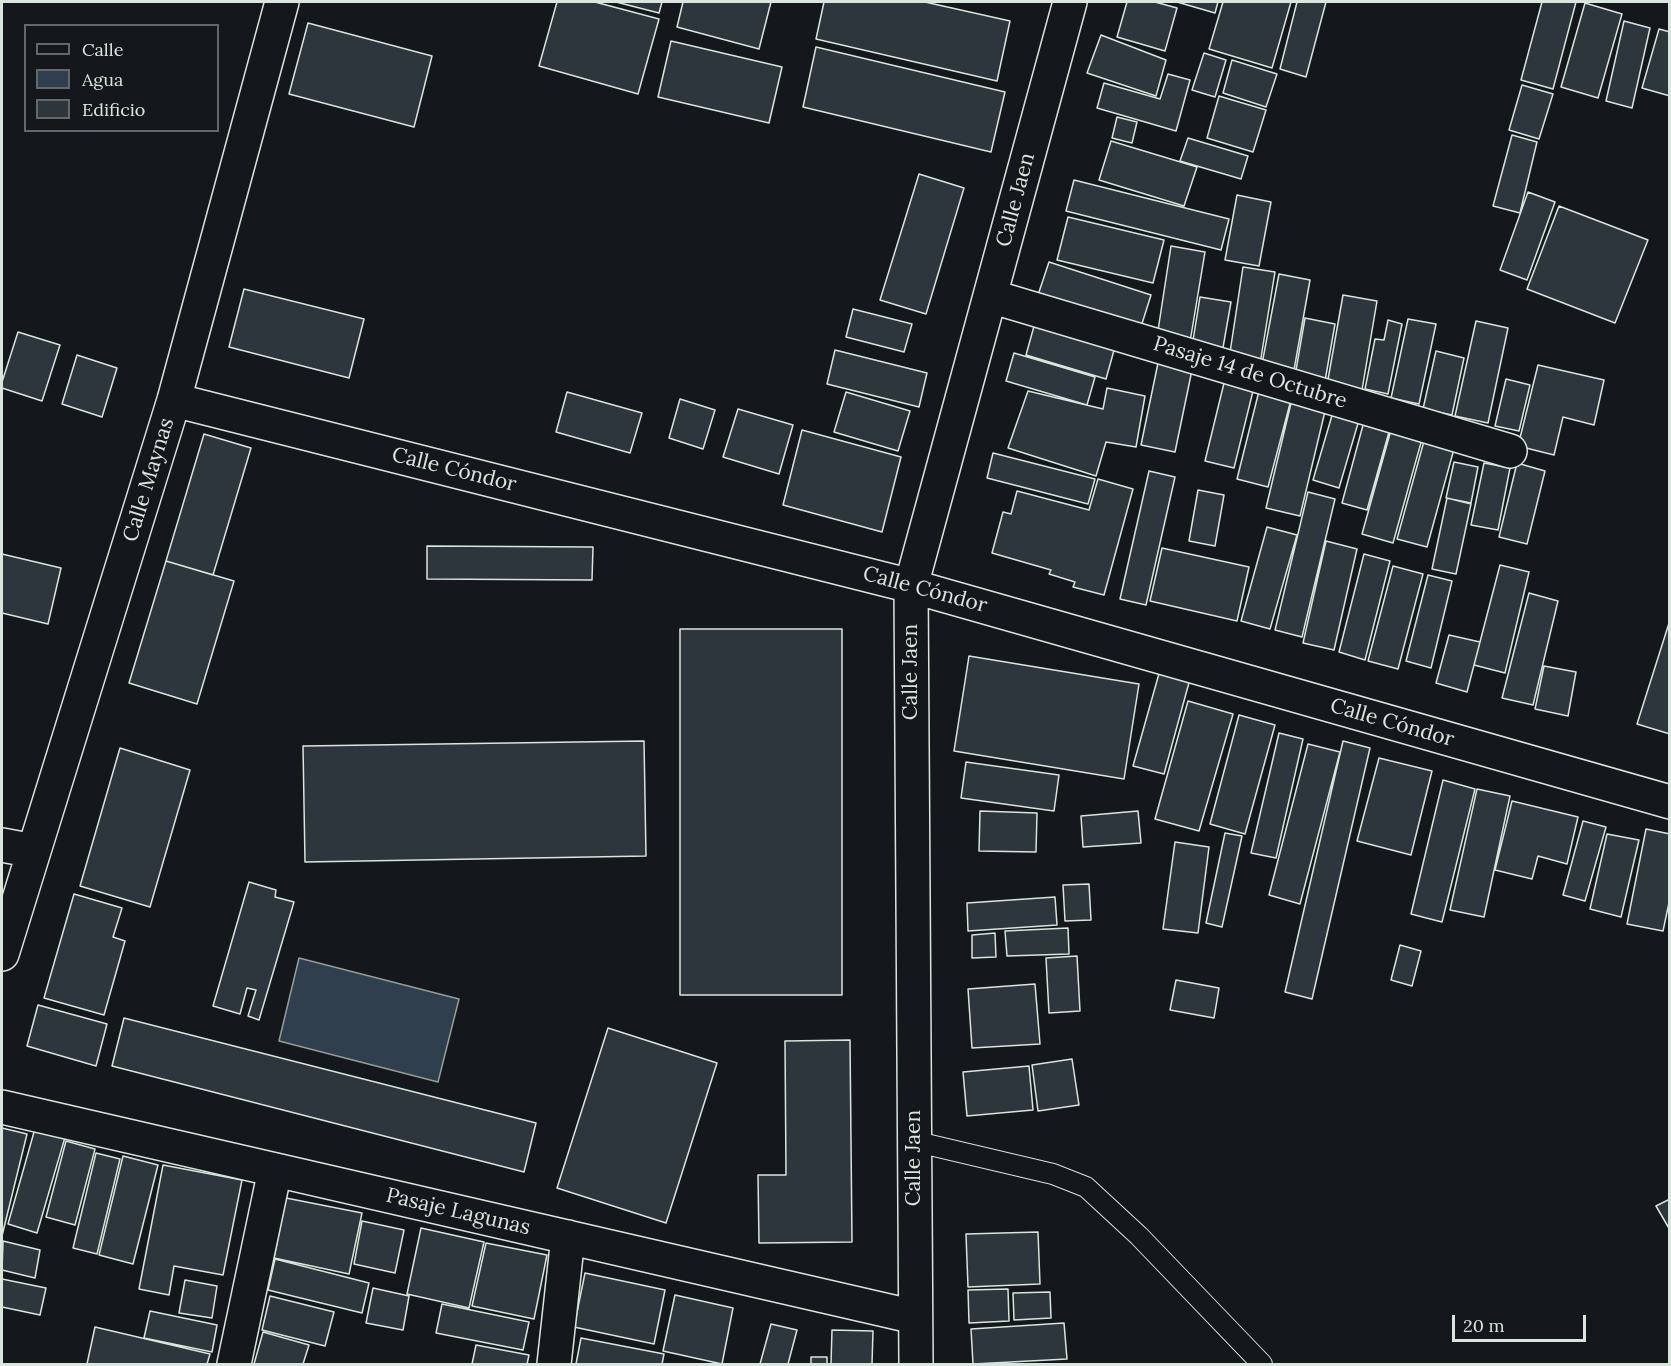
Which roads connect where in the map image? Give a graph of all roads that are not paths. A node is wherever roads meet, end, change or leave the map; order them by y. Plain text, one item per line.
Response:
1 (282, 2) edge
2 (1070, 2) edge
3 (990, 296) junction
4 (174, 400) junction
5 (1510, 451) dead end
6 (911, 586) junction
7 (1670, 802) edge
8 (2, 845) edge
9 (34, 851) junction
10 (2, 954) edge
11 (2, 1107) edge
12 (914, 1141) junction
13 (275, 1170) junction
14 (568, 1237) junction
15 (915, 1317) junction
16 (234, 1365) edge
17 (554, 1365) edge
18 (916, 1365) edge
19 (1262, 1365) edge

1 - 4 street, Calle Maynas
2 - 3 street, Calle Jaen
3 - 5 street, Pasaje 14 de Octubre
3 - 6 street, Calle Jaen
4 - 6 street, Calle Cóndor
4 - 9 street, Calle Maynas
6 - 7 street, Calle Cóndor
6 - 12 street, Calle Jaen
8 - 9 street
9 - 10 street, Calle Maynas
11 - 13 street, Pasaje Lagunas
12 - 15 street, Calle Jaen
12 - 19 lane
13 - 14 street, Pasaje Lagunas
13 - 16 street
14 - 15 street, Pasaje Lagunas
14 - 17 street
15 - 18 street, Calle Jaen

